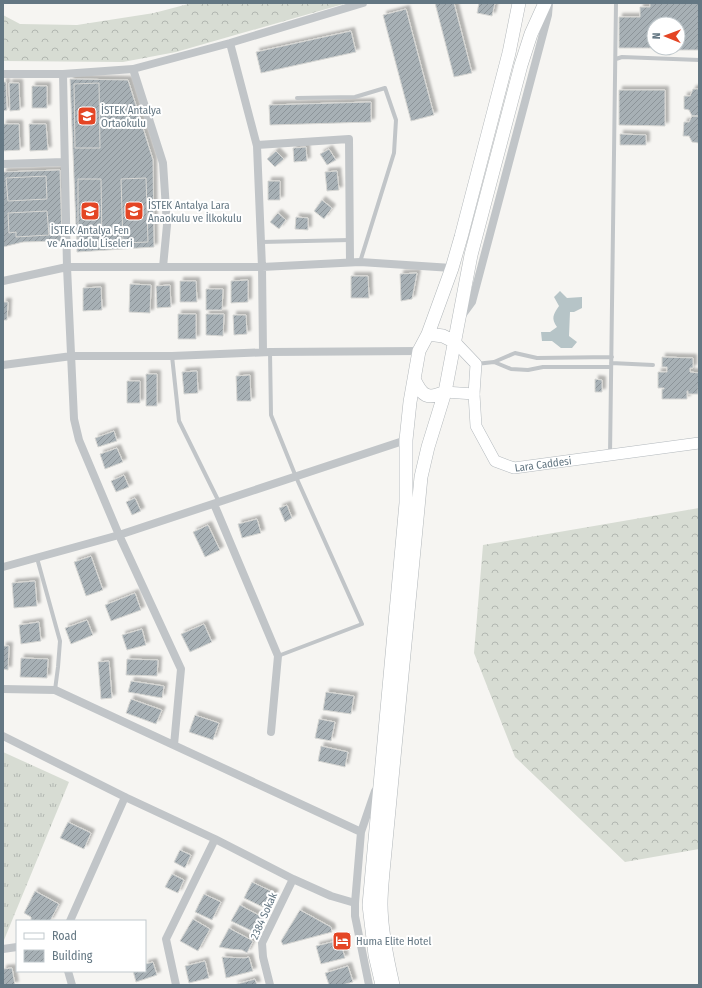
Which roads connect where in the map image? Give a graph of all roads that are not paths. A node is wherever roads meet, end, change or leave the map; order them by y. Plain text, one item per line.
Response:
1 (363, 3) edge
2 (519, 3) edge
3 (545, 3) edge
4 (549, 3) edge
5 (616, 3) edge
6 (230, 43) junction
7 (616, 59) junction
8 (699, 60) edge
9 (133, 70) junction
10 (3, 74) edge
11 (63, 74) junction
12 (298, 98) dead end
13 (257, 145) junction
14 (64, 162) junction
15 (3, 164) edge
16 (350, 240) junction
17 (261, 242) junction
18 (350, 262) junction
19 (360, 262) junction
20 (67, 267) junction
21 (164, 267) junction
22 (262, 267) junction
23 (452, 268) junction
24 (3, 281) edge
25 (459, 321) junction
26 (428, 334) junction
27 (455, 342) junction
28 (419, 351) junction
29 (267, 352) junction
30 (72, 356) junction
31 (172, 356) junction
32 (612, 357) junction
33 (494, 362) junction
34 (476, 364) junction
35 (3, 365) edge
36 (611, 365) junction
37 (653, 365) dead end
38 (414, 379) junction
39 (445, 392) junction
40 (474, 394) junction
41 (406, 440) junction
42 (699, 442) edge
43 (610, 455) junction
44 (296, 477) junction
45 (217, 503) junction
46 (119, 534) junction
47 (37, 557) junction
48 (3, 567) edge
49 (278, 656) junction
50 (3, 689) edge
51 (55, 690) junction
52 (271, 732) dead end
53 (3, 736) edge
54 (174, 745) junction
55 (381, 775) junction
56 (125, 797) junction
57 (361, 832) junction
58 (215, 839) junction
59 (293, 880) junction
60 (355, 903) junction
61 (70, 920) edge
62 (16, 947) edge
63 (3, 949) edge
64 (68, 972) edge
65 (72, 985) edge
66 (176, 985) edge
67 (270, 985) edge
68 (369, 985) edge
69 (382, 985) edge
70 (393, 985) edge

1 - 6 street
2 - 23 main road
3 - 25 main road
4 - 25 street
5 - 7 lane
6 - 9 street
6 - 13 street
7 - 8 lane
7 - 32 lane
9 - 11 street
9 - 21 street
10 - 11 street
11 - 14 street
12 - 19 lane
13 - 16 street
13 - 17 street
14 - 15 street
14 - 20 street
16 - 17 lane
16 - 18 street
17 - 22 street
18 - 19 street
18 - 22 street
19 - 23 street
20 - 21 street
20 - 24 street
20 - 30 street
21 - 22 street
22 - 29 street
23 - 26 main road
25 - 27 main road
26 - 27 main road
26 - 28 main road
27 - 34 street
27 - 39 main road
28 - 29 street
28 - 38 main road
29 - 31 street
29 - 44 lane
30 - 31 street
30 - 35 street
30 - 46 street
31 - 45 lane
32 - 33 lane
32 - 36 lane
33 - 34 lane
33 - 36 lane
34 - 40 street, Lara Caddesi
36 - 37 lane
36 - 43 lane
38 - 39 main road
38 - 41 main road
39 - 40 street
39 - 70 main road
40 - 43 street, Lara Caddesi
41 - 44 street
41 - 55 main road
42 - 43 street, Lara Caddesi
44 - 45 street
44 - 49 lane
45 - 46 street
45 - 49 street
46 - 47 street
46 - 54 street
47 - 48 street
47 - 51 lane
49 - 52 street
50 - 51 street
51 - 54 street
53 - 56 street
54 - 57 street
55 - 57 street
55 - 69 main road
56 - 58 street
56 - 61 street
57 - 60 street
58 - 59 street
58 - 66 street
59 - 60 street
59 - 67 street, 2384 Sokak
60 - 68 street
62 - 63 street
64 - 65 street

